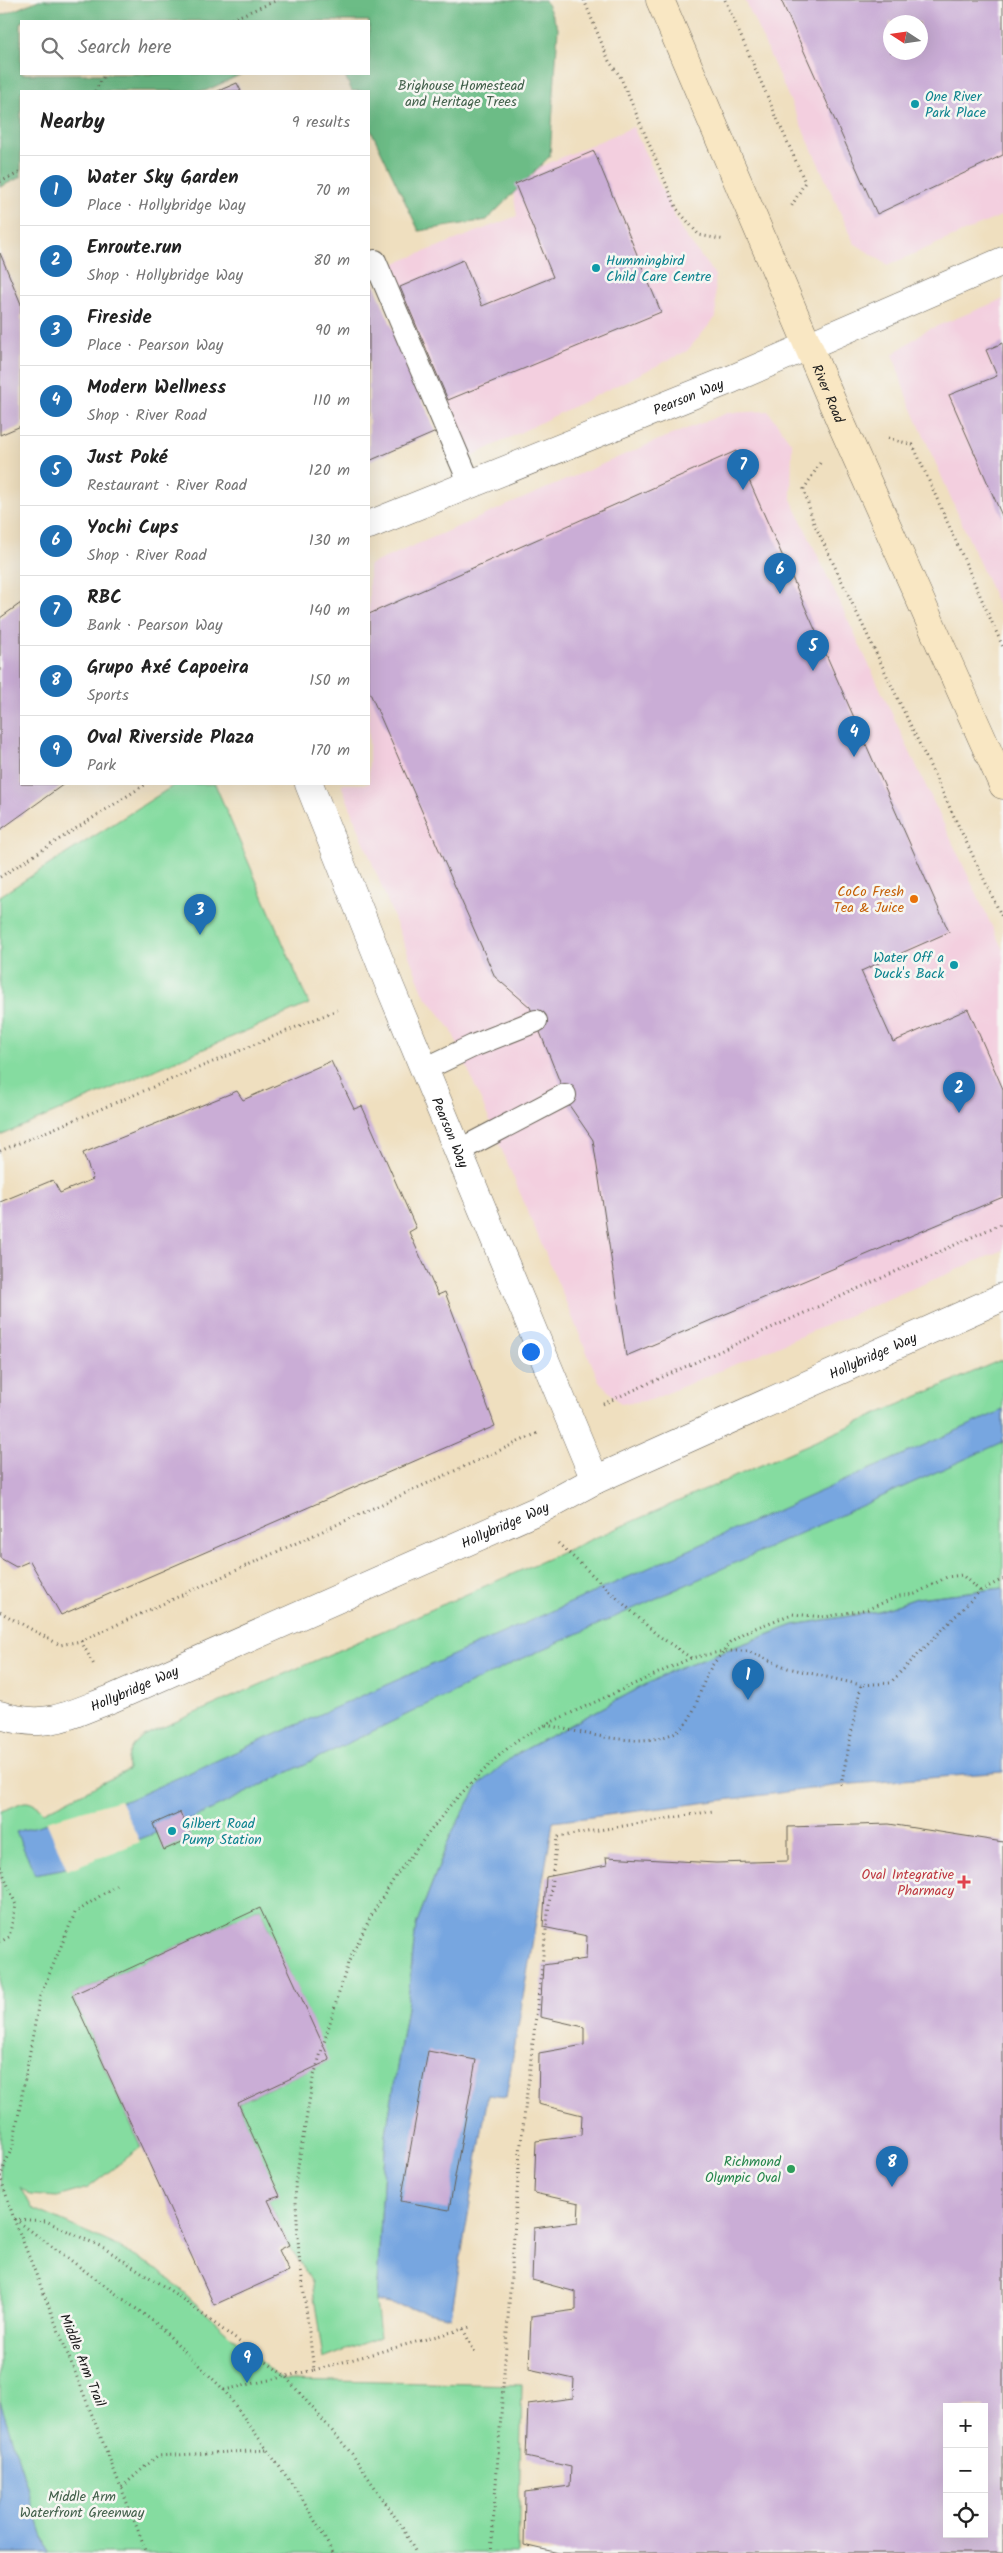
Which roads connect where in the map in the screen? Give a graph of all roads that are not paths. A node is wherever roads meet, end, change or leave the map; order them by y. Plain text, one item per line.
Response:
1 (660, 0) edge
2 (1003, 261) edge
3 (375, 262) dead end
4 (808, 346) junction
5 (470, 484) junction
6 (370, 525) edge
7 (309, 785) edge
8 (1003, 785) edge
9 (536, 1021) dead end
10 (424, 1069) junction
11 (565, 1095) dead end
12 (458, 1151) junction
13 (1003, 1297) edge
14 (595, 1480) junction
15 (0, 1715) edge

1 - 4 street, River Road
2 - 4 street, Pearson Way
3 - 5 lane
4 - 5 street, Pearson Way
4 - 8 street, River Road
5 - 6 street, Pearson Way
7 - 10 street, Pearson Way
9 - 10 lane
10 - 12 street, Pearson Way
11 - 12 lane
12 - 14 street, Pearson Way
13 - 14 street, Hollybridge Way
14 - 15 street, Hollybridge Way

